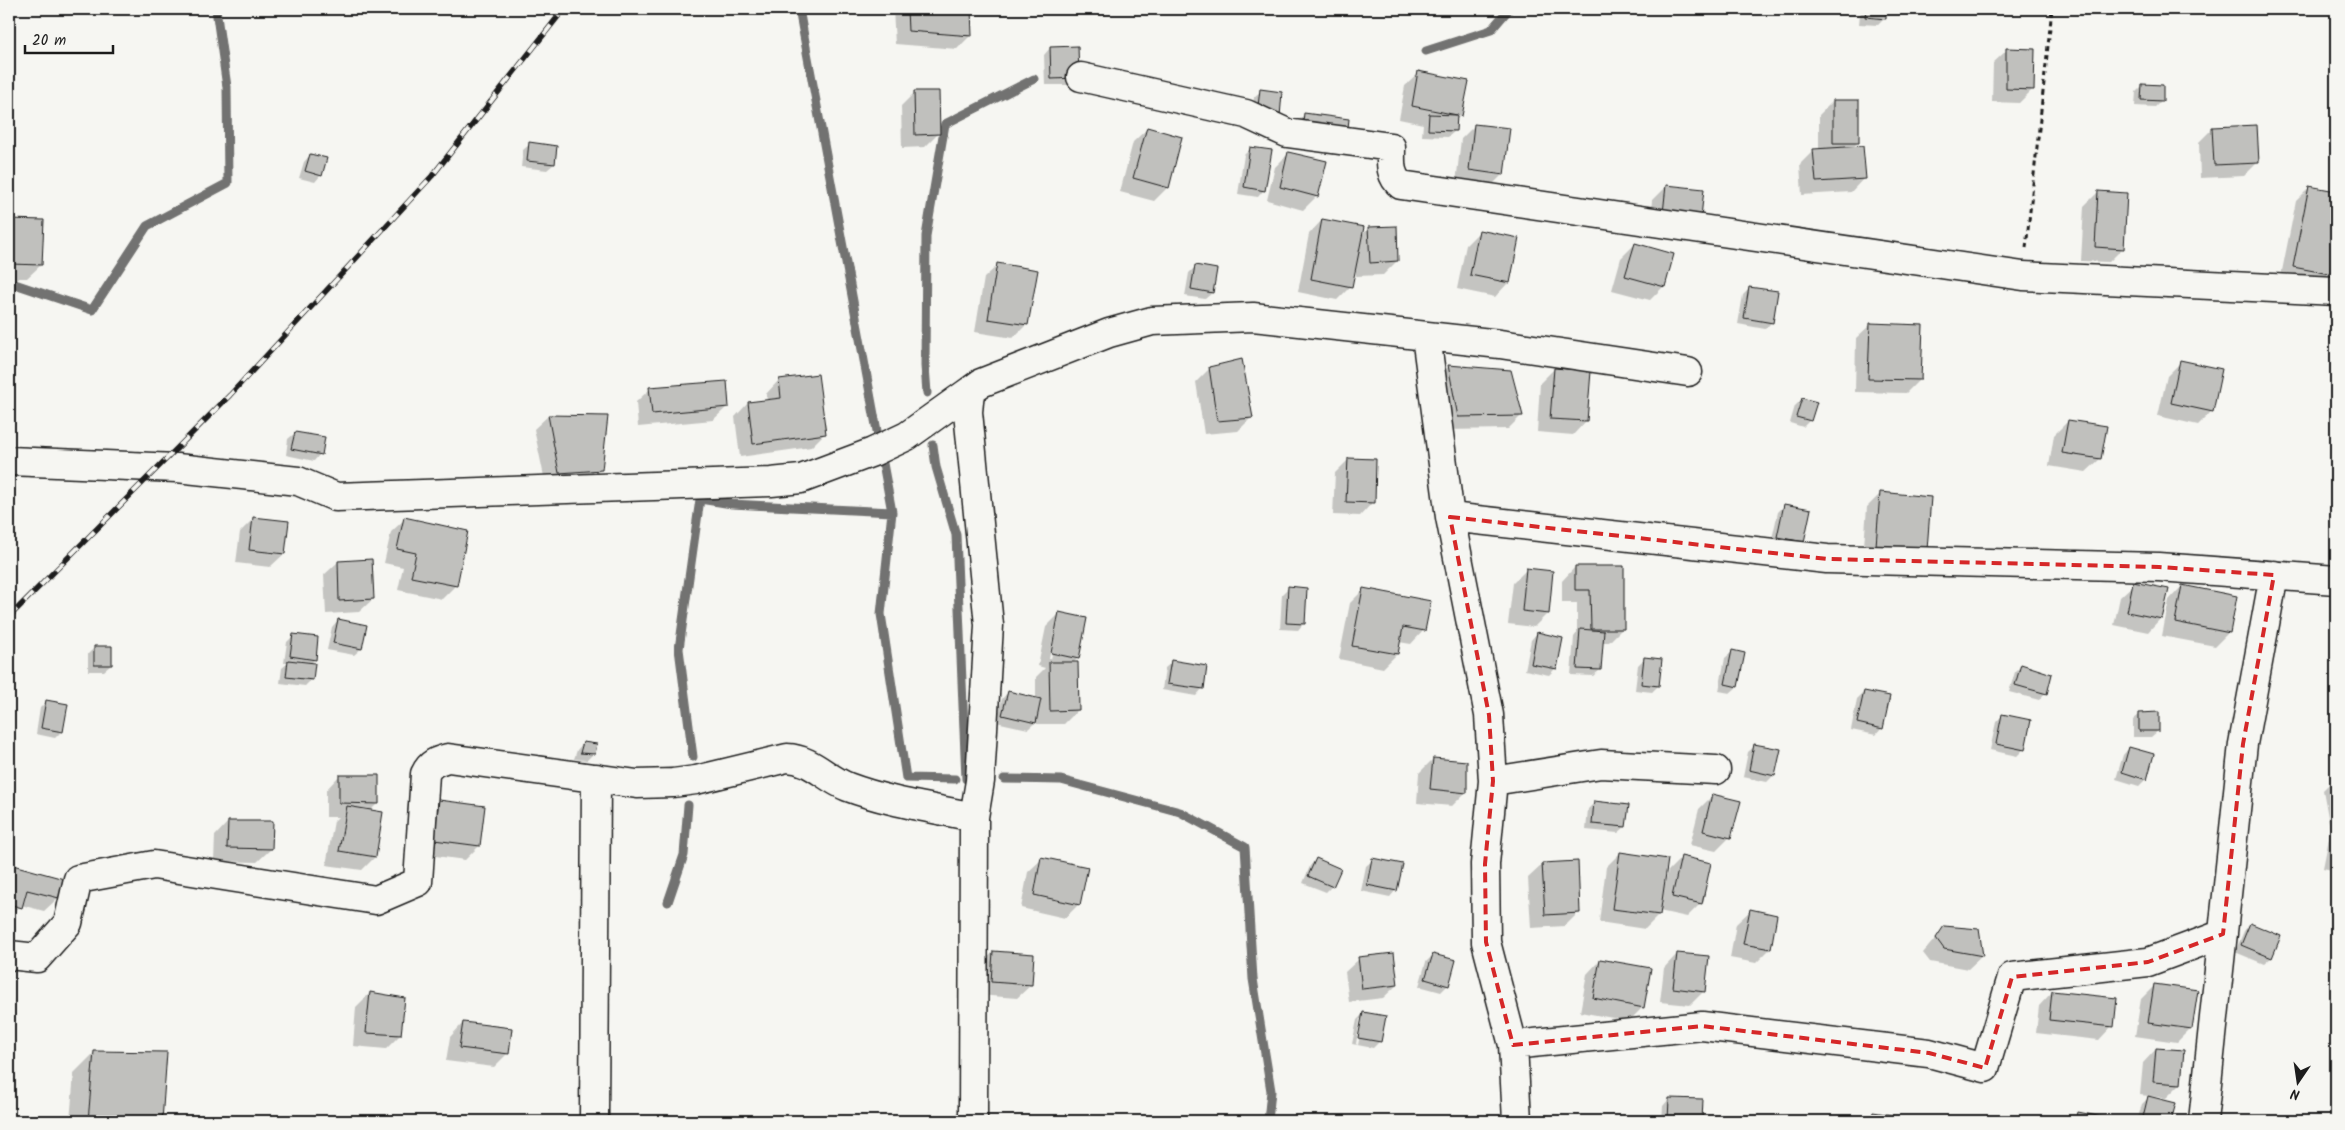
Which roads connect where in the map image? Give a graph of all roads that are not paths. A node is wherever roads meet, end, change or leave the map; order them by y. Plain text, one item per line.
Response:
1 (1081, 77) dead end
2 (2336, 291) edge
3 (1426, 336) junction
4 (1688, 372) dead end
5 (970, 391) junction
6 (9, 460) edge
7 (1450, 517) junction
8 (2274, 576) junction
9 (2336, 580) edge
10 (1716, 770) dead end
11 (596, 778) junction
12 (1493, 781) junction
13 (974, 817) junction
14 (2223, 934) junction
15 (9, 955) edge
16 (1513, 1045) junction
17 (594, 1121) edge
18 (973, 1121) edge
19 (1517, 1121) edge
20 (2203, 1121) edge

1 - 2 street
3 - 4 street
3 - 5 street
3 - 7 street
5 - 6 street
5 - 13 street
7 - 8 street
7 - 12 street
8 - 9 street
8 - 14 street
10 - 12 street
11 - 13 street
11 - 15 street
11 - 17 street
12 - 16 street
13 - 18 street
14 - 16 street
14 - 20 street
16 - 19 street

